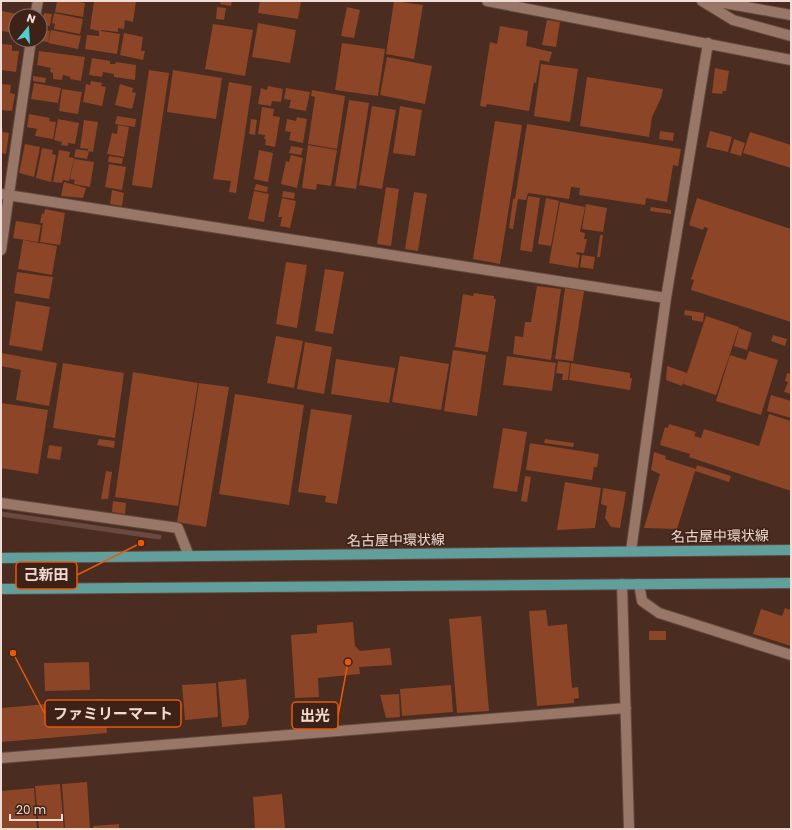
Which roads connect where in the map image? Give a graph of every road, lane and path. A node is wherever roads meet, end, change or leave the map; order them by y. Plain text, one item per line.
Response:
1 (487, 1) edge
2 (702, 1) edge
3 (713, 1) edge
4 (791, 15) edge
5 (791, 36) edge
6 (708, 44) junction
7 (30, 48) edge
8 (791, 60) edge
9 (5, 195) edge
10 (1, 250) edge
11 (666, 298) junction
12 (1, 503) edge
13 (791, 550) edge
14 (631, 551) junction
15 (189, 556) junction
16 (1, 558) edge
17 (791, 583) edge
18 (622, 584) junction
19 (639, 584) junction
20 (1, 589) edge
21 (791, 655) edge
22 (626, 708) junction
23 (1, 758) edge
24 (629, 829) edge

1 - 6 street
2 - 5 street
3 - 4 street
6 - 8 street
6 - 11 street
7 - 9 street
9 - 10 street
9 - 11 street
11 - 14 street
12 - 15 street
13 - 14 main road, 名古屋中環状線
14 - 15 main road, 名古屋中環状線
15 - 16 main road, 名古屋中環状線
17 - 19 main road
18 - 19 main road
18 - 20 main road
18 - 22 street
19 - 21 street
22 - 23 street
22 - 24 street

